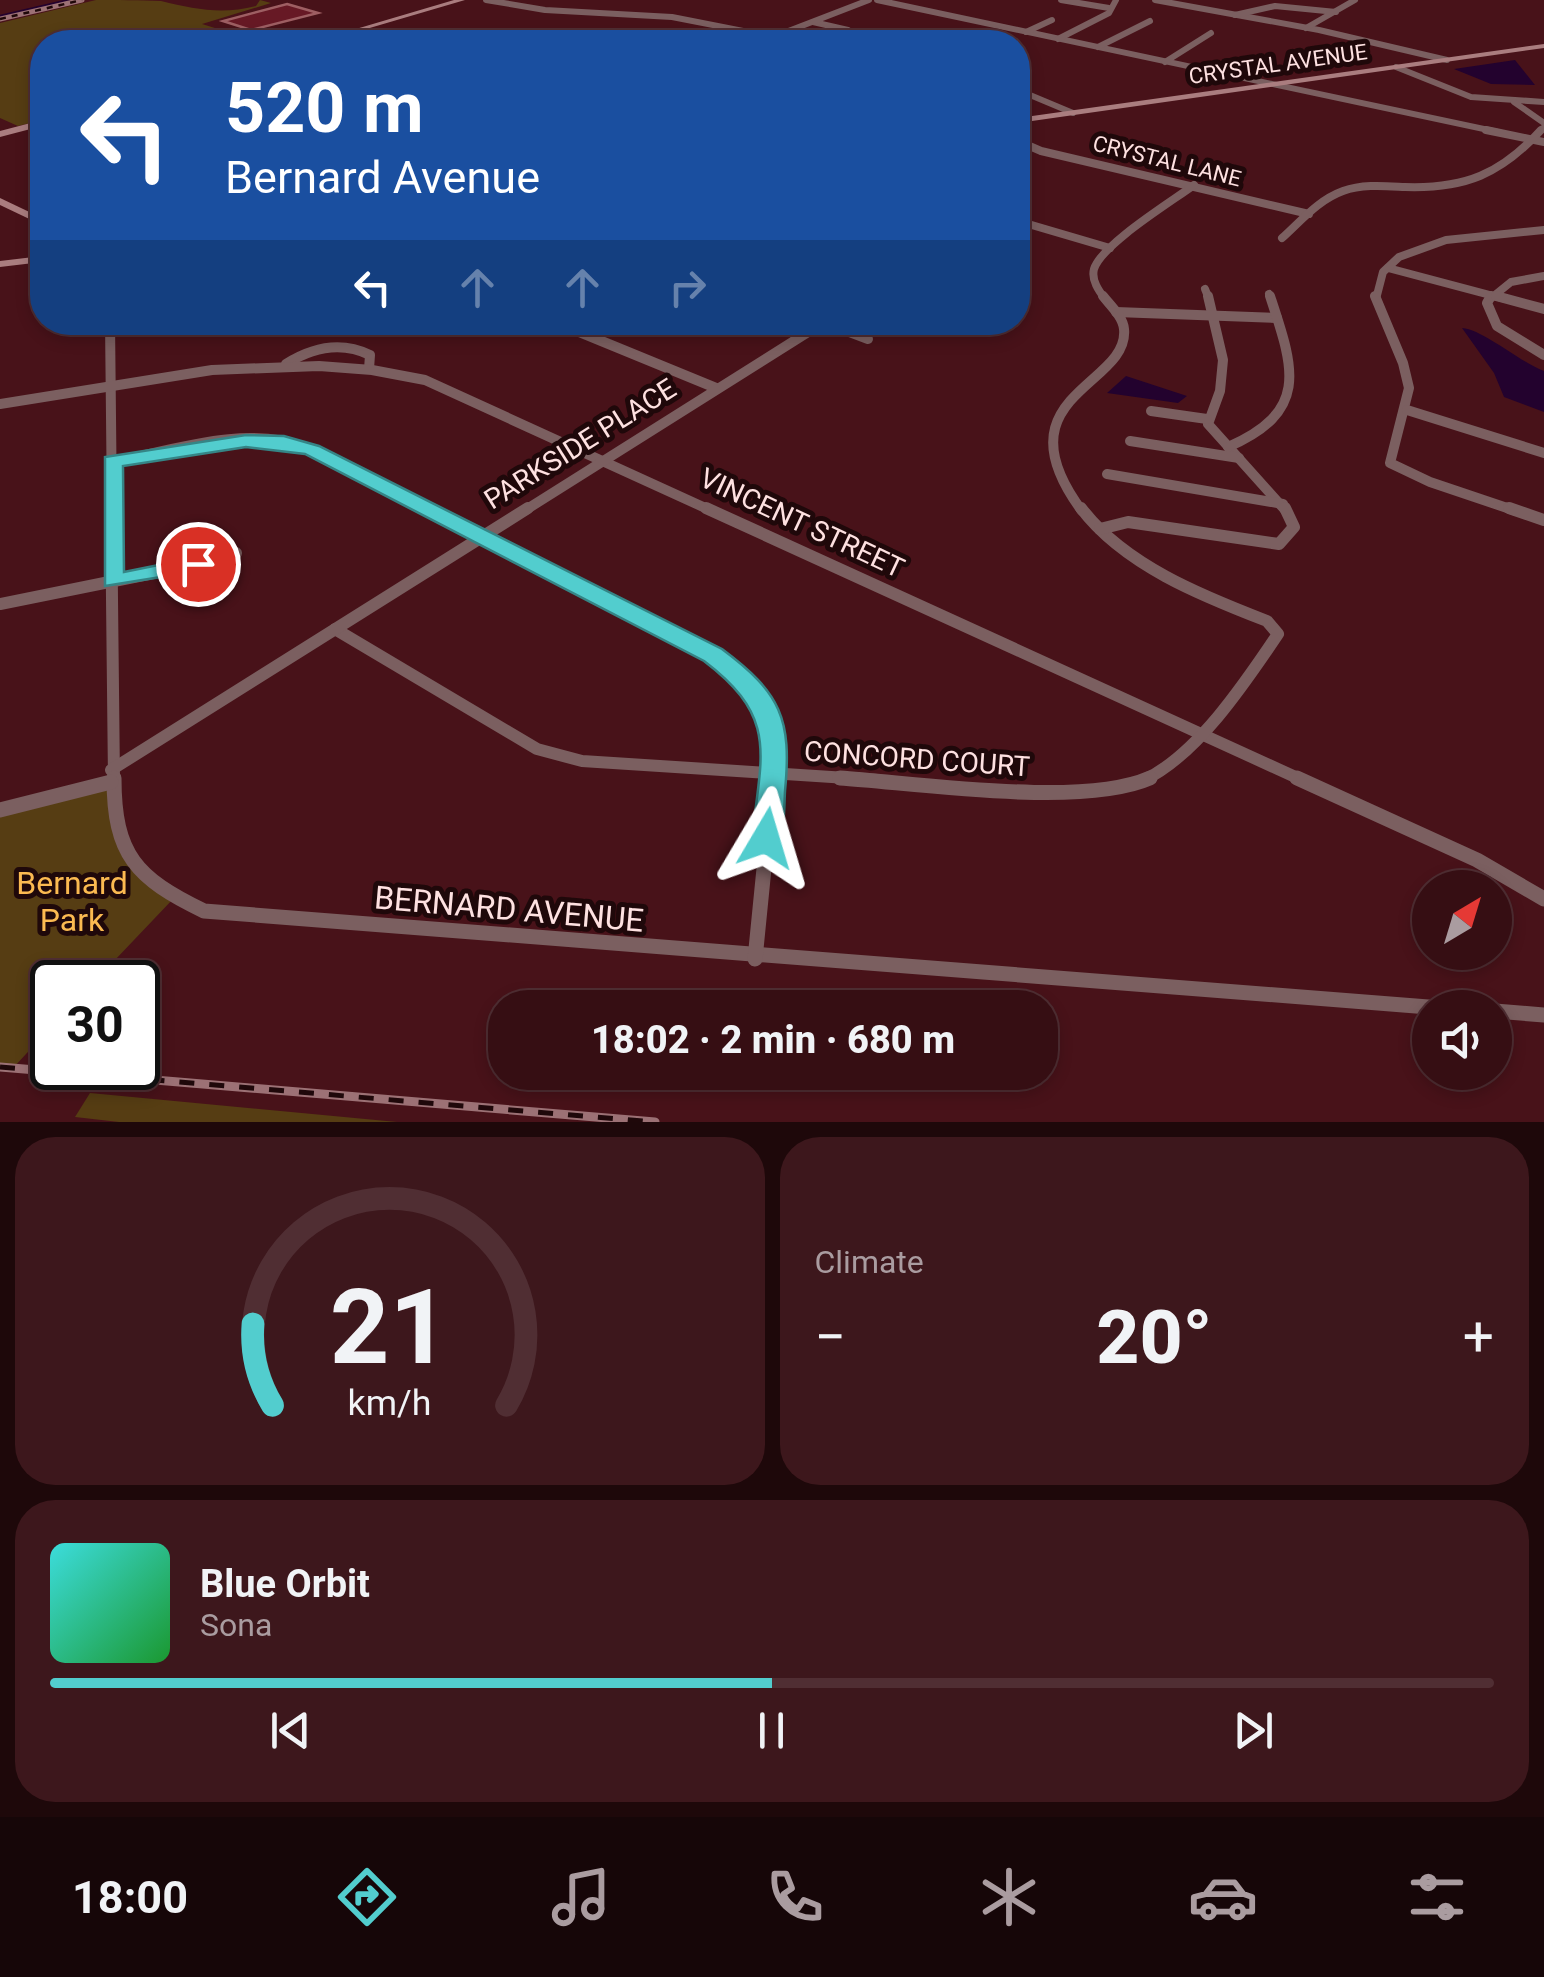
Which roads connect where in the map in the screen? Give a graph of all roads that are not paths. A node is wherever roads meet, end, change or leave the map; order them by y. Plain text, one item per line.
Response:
1 (462, 0) edge
2 (486, 0) edge
3 (869, 0) edge
4 (877, 0) edge
5 (1062, 0) edge
6 (1116, 0) edge
7 (1155, 0) edge
8 (1188, 0) edge
9 (1355, 0) edge
10 (1179, 4) junction
11 (1109, 8) junction
12 (1336, 12) junction
13 (1235, 15) junction
14 (1052, 20) dead end
15 (1150, 21) dead end
16 (812, 22) junction
17 (1306, 28) junction
18 (358, 30) edge
19 (738, 30) edge
20 (792, 30) edge
21 (848, 30) dead end
22 (1017, 30) edge
23 (1030, 30) edge
24 (1030, 33) edge
25 (1211, 34) dead end
26 (1054, 38) junction
27 (1373, 42) junction
28 (1364, 44) junction
29 (1544, 46) edge
30 (1098, 47) junction
31 (1443, 61) junction
32 (1165, 62) junction
33 (1396, 67) junction
34 (1271, 85) junction
35 (1460, 94) junction
36 (1030, 95) edge
37 (1446, 98) dead end
38 (1514, 102) junction
39 (1544, 102) edge
40 (1073, 113) junction
41 (1030, 119) edge
42 (0, 126) edge
43 (30, 126) edge
44 (1544, 127) edge
45 (13, 131) junction
46 (0, 134) edge
47 (1532, 140) junction
48 (1544, 142) edge
49 (1030, 146) edge
50 (1194, 185) junction
51 (0, 201) edge
52 (1309, 214) junction
53 (30, 216) edge
54 (1030, 224) edge
55 (1544, 230) edge
56 (1282, 238) dead end
57 (1110, 248) junction
58 (30, 260) edge
59 (0, 264) edge
60 (1388, 268) junction
61 (1544, 276) edge
62 (1205, 289) dead end
63 (1270, 294) dead end
64 (1491, 295) junction
65 (1544, 309) edge
66 (1116, 312) junction
67 (1217, 316) junction
68 (1277, 318) junction
69 (110, 335) edge
70 (587, 335) edge
71 (804, 335) edge
72 (859, 335) edge
73 (868, 338) dead end
74 (1544, 355) edge
75 (286, 364) junction
76 (369, 369) junction
77 (110, 385) junction
78 (716, 388) junction
79 (0, 404) edge
80 (1406, 410) junction
81 (1150, 411) dead end
82 (1207, 419) junction
83 (1130, 441) dead end
84 (1228, 447) junction
85 (1544, 453) edge
86 (1239, 458) junction
87 (602, 460) junction
88 (112, 462) junction
89 (1107, 474) dead end
90 (1283, 504) junction
91 (1544, 520) edge
92 (1100, 529) junction
93 (480, 536) junction
94 (198, 564) dead end
95 (113, 581) junction
96 (0, 604) edge
97 (334, 628) junction
98 (1204, 736) junction
99 (774, 775) junction
100 (111, 776) junction
101 (0, 810) edge
102 (1544, 899) edge
103 (755, 959) junction
104 (1412, 1006) edge
105 (1512, 1012) edge
106 (1544, 1015) edge

1 - 18 street
2 - 19 street
3 - 16 street
4 - 22 street
5 - 11 street
6 - 11 street
7 - 10 street
8 - 10 street
9 - 12 street
10 - 13 street
11 - 26 street
12 - 13 street
12 - 17 street
13 - 17 street
14 - 23 street
15 - 30 street
16 - 20 street
16 - 21 street
17 - 27 street
17 - 28 street
24 - 26 street
25 - 32 street
26 - 30 street
27 - 28 street
27 - 31 street
28 - 31 street
29 - 31 street, CRYSTAL AVENUE
30 - 32 street
31 - 33 street, CRYSTAL AVENUE
32 - 34 street
33 - 34 street, CRYSTAL AVENUE
33 - 35 street
34 - 40 street, CRYSTAL AVENUE
34 - 47 street
35 - 37 street
35 - 38 street
36 - 40 street
38 - 39 street
38 - 44 street
40 - 41 street, CRYSTAL AVENUE
42 - 45 street
43 - 45 street
44 - 47 street
45 - 46 street
47 - 48 street
47 - 52 street
49 - 50 street, CRYSTAL LANE
50 - 52 street, CRYSTAL LANE
50 - 57 street
51 - 53 street
52 - 56 street
54 - 57 street
55 - 60 street
57 - 66 street
58 - 59 street
60 - 64 street
60 - 80 street
61 - 64 street
62 - 67 street
63 - 68 street
64 - 65 street
64 - 74 street
66 - 67 street
66 - 92 street
67 - 68 street
67 - 82 street
68 - 84 street
69 - 77 street, BERNARD AVENUE
70 - 78 street
71 - 78 street, PARKSIDE PLACE
72 - 73 street
75 - 76 street, VINCENT STREET
75 - 76 street
75 - 77 street, VINCENT STREET
76 - 87 street, VINCENT STREET
77 - 79 street, VINCENT STREET
77 - 88 street, BERNARD AVENUE
78 - 87 street, PARKSIDE PLACE
80 - 85 street
80 - 91 street
81 - 82 street
82 - 84 street
83 - 86 street
84 - 86 street
86 - 90 street
87 - 93 street, PARKSIDE PLACE
87 - 98 street, VINCENT STREET
88 - 93 street
88 - 95 street, BERNARD AVENUE
89 - 90 street
90 - 92 street
92 - 98 street, CONCORD COURT
93 - 97 street, PARKSIDE PLACE
93 - 99 street
94 - 95 street
95 - 96 street
95 - 100 street, BERNARD AVENUE
97 - 99 street, CONCORD COURT
97 - 100 street, PARKSIDE PLACE
98 - 99 street, CONCORD COURT
98 - 102 street, VINCENT STREET
99 - 103 street
100 - 101 street, PARKSIDE PLACE
100 - 103 street, BERNARD AVENUE
103 - 104 street, BERNARD AVENUE
105 - 106 street

